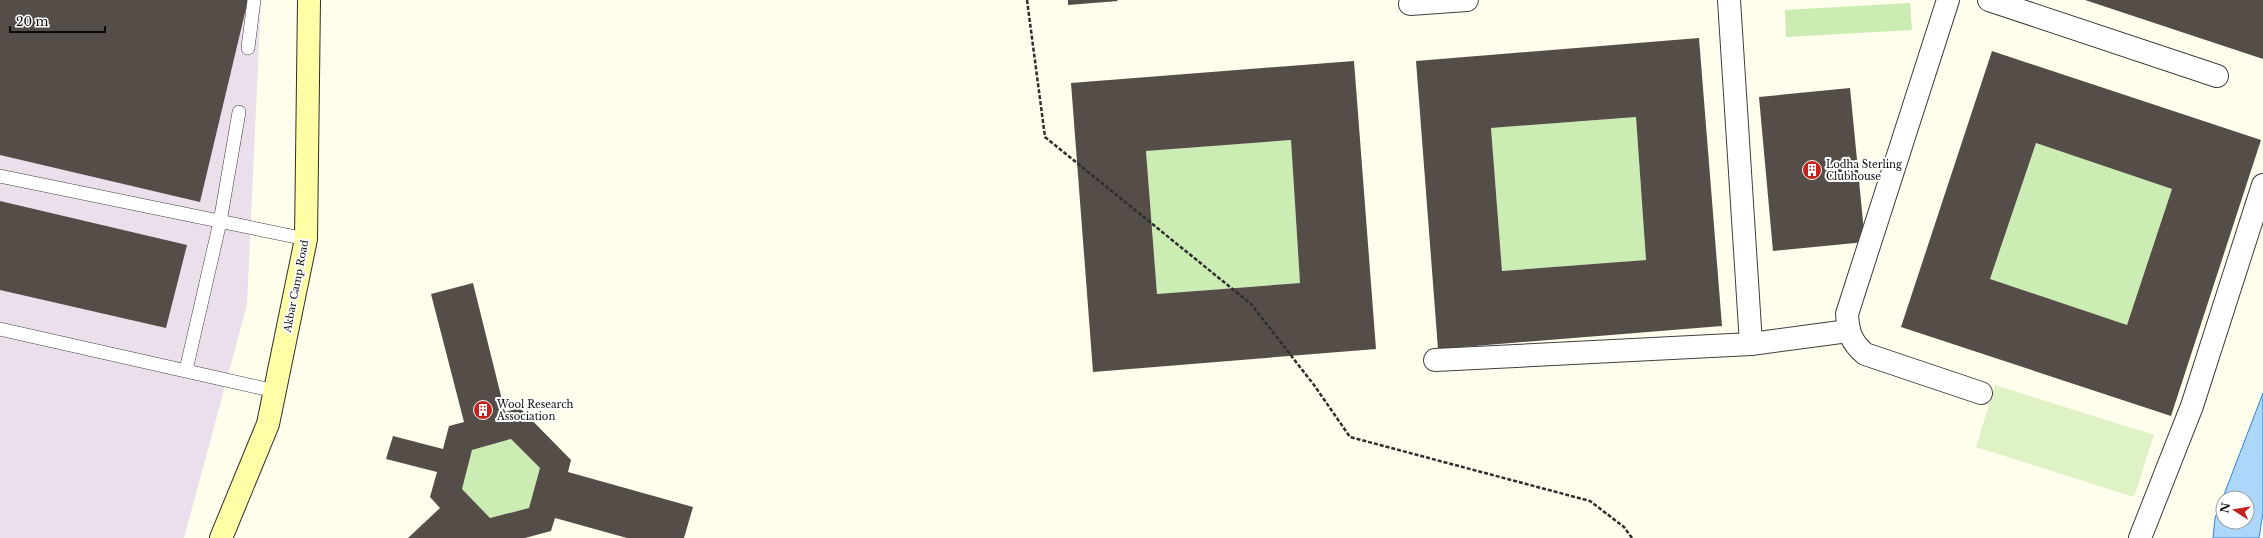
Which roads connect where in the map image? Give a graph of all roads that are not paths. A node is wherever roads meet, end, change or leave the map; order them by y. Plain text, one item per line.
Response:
1 (254, 0) edge
2 (309, 0) edge
3 (1467, 0) edge
4 (1730, 0) edge
5 (1948, 0) edge
6 (1989, 0) edge
7 (1410, 4) dead end
8 (248, 48) dead end
9 (2218, 76) dead end
10 (239, 112) dead end
11 (0, 176) edge
12 (2263, 185) edge
13 (220, 222) junction
14 (306, 239) junction
15 (0, 328) edge
16 (1848, 330) junction
17 (1751, 344) junction
18 (1435, 360) dead end
19 (186, 370) junction
20 (274, 391) junction
21 (1981, 393) dead end
22 (222, 538) edge
23 (2140, 538) edge

1 - 8 lane
2 - 14 street, Akbar Camp Road
3 - 7 street
4 - 17 street
5 - 16 street
6 - 9 street
10 - 13 lane
11 - 13 lane
12 - 23 street
13 - 14 lane
13 - 19 lane
14 - 20 street, Akbar Camp Road
15 - 19 lane
16 - 17 street
16 - 21 street
17 - 18 street
19 - 20 lane
20 - 22 street, Akbar Camp Road

